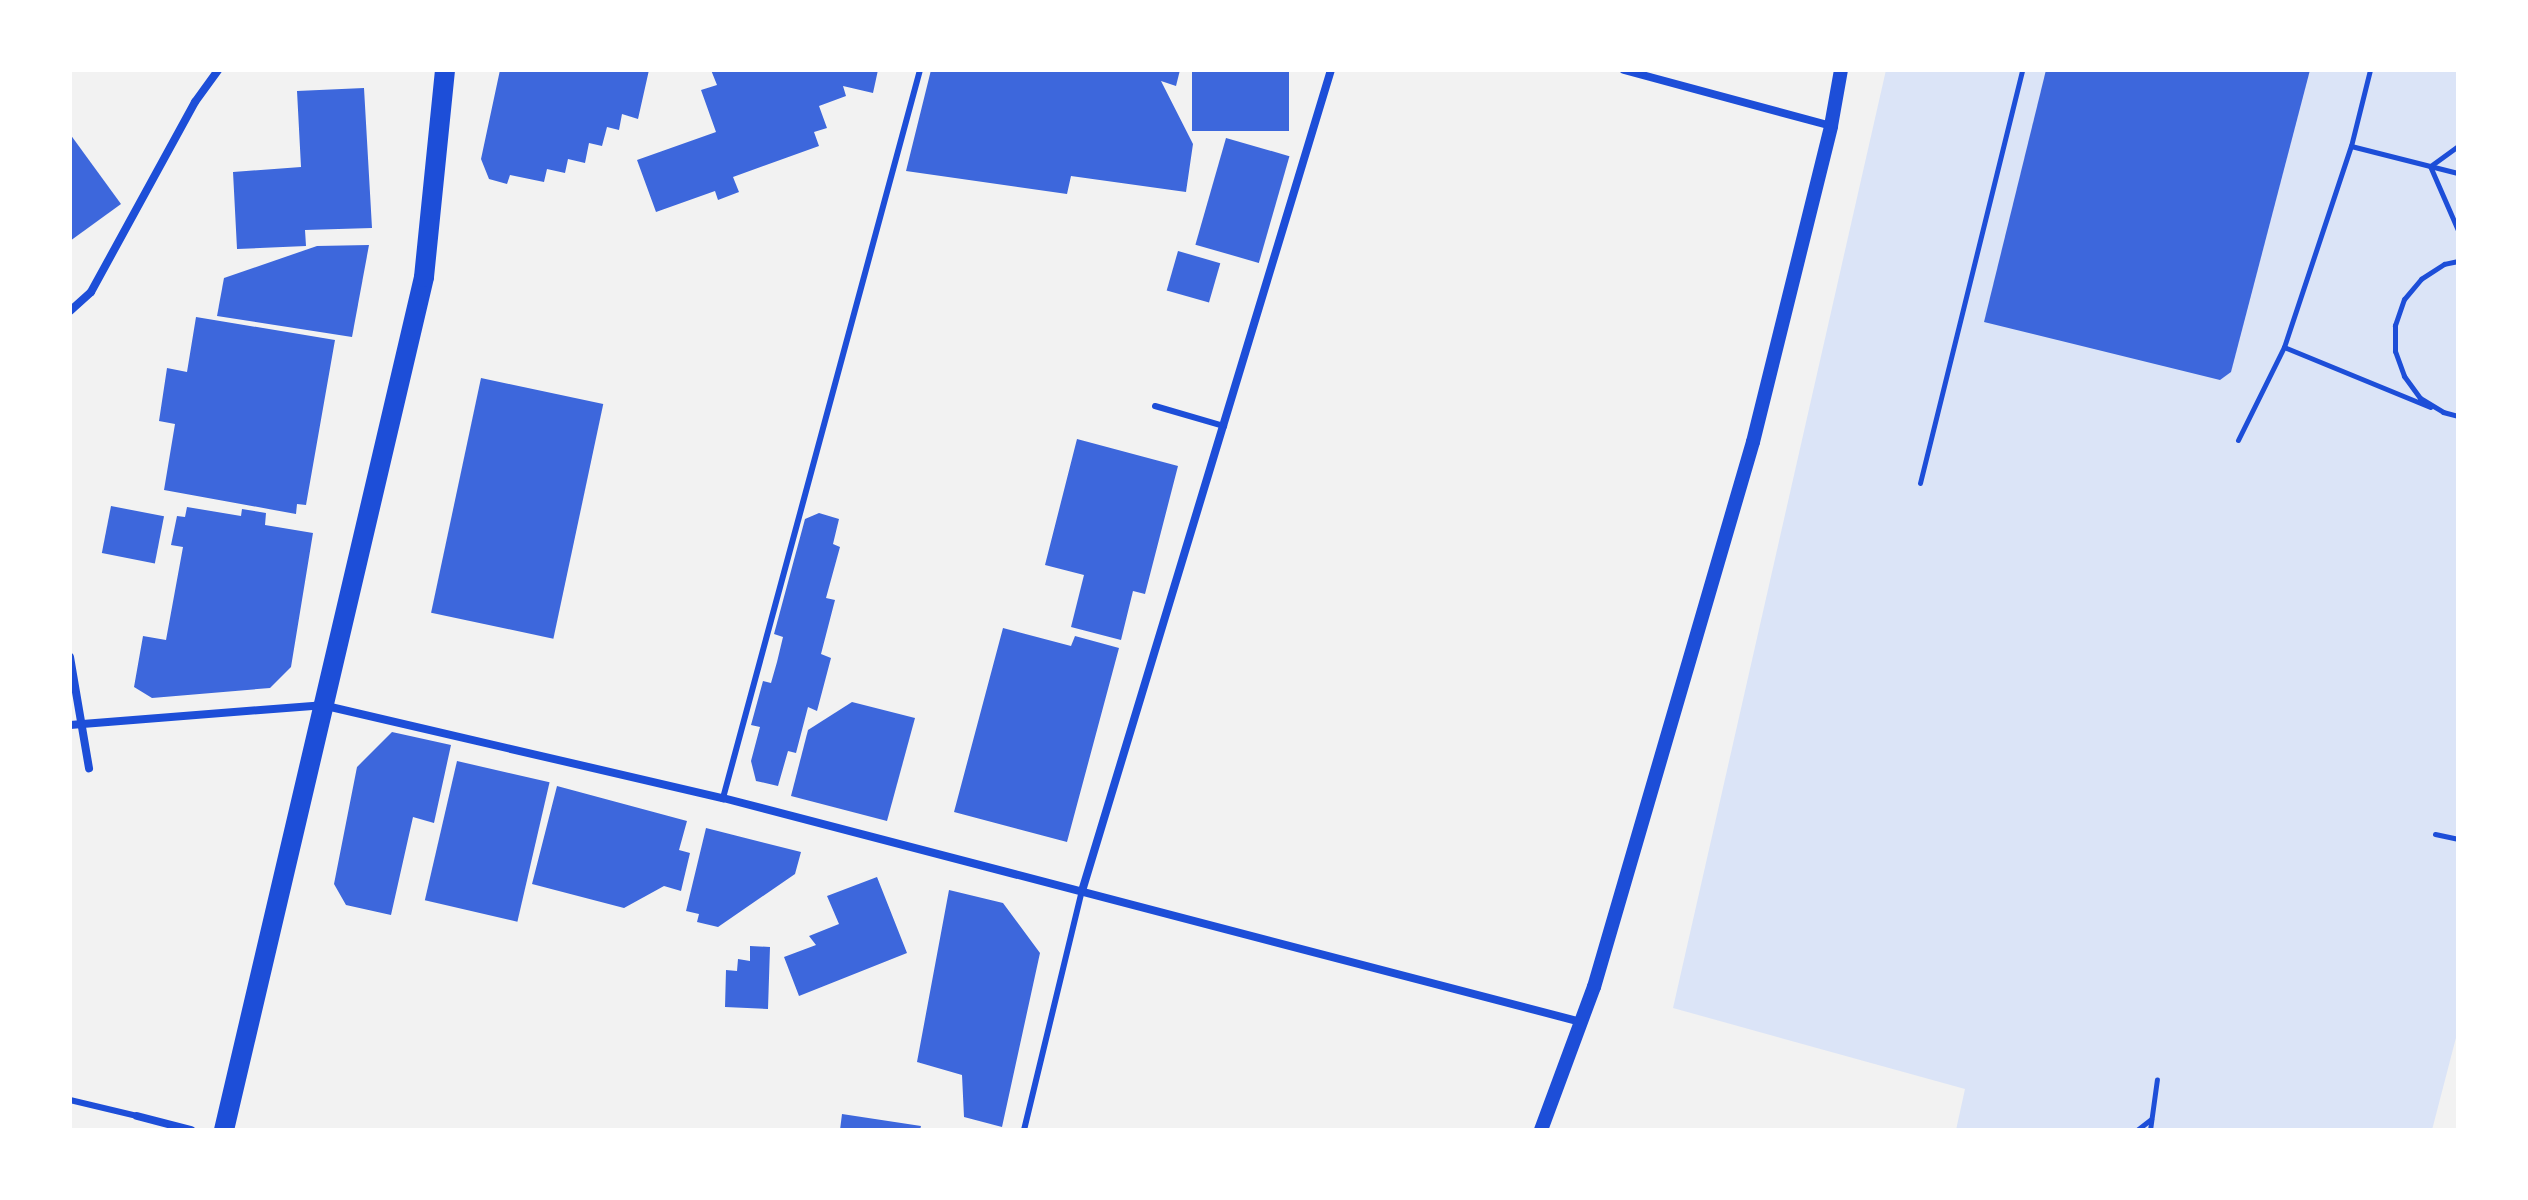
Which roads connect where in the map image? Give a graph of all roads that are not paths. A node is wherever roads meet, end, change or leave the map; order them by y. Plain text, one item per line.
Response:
1 (218, 70) edge
2 (445, 70) edge
3 (920, 70) edge
4 (1331, 70) edge
5 (1624, 70) edge
6 (1841, 70) edge
7 (1831, 126) junction
8 (70, 311) edge
9 (1155, 406) dead end
10 (1224, 426) junction
11 (70, 657) edge
12 (322, 705) junction
13 (82, 724) junction
14 (70, 725) edge
15 (89, 768) dead end
16 (723, 798) junction
17 (1082, 891) junction
18 (1581, 1022) junction
19 (70, 1100) edge
20 (137, 1116) joint
21 (191, 1130) edge
22 (224, 1130) edge
23 (1024, 1130) edge
24 (1541, 1130) edge

1 - 8 street
2 - 12 main road
3 - 16 lane
4 - 10 street
5 - 7 street
6 - 7 street
7 - 18 street
9 - 10 lane
10 - 17 street
11 - 13 street
12 - 13 street
12 - 16 street
12 - 22 main road
13 - 14 street
13 - 15 street
16 - 17 street
17 - 18 street
17 - 23 lane
18 - 24 street
19 - 20 lane
20 - 21 street

